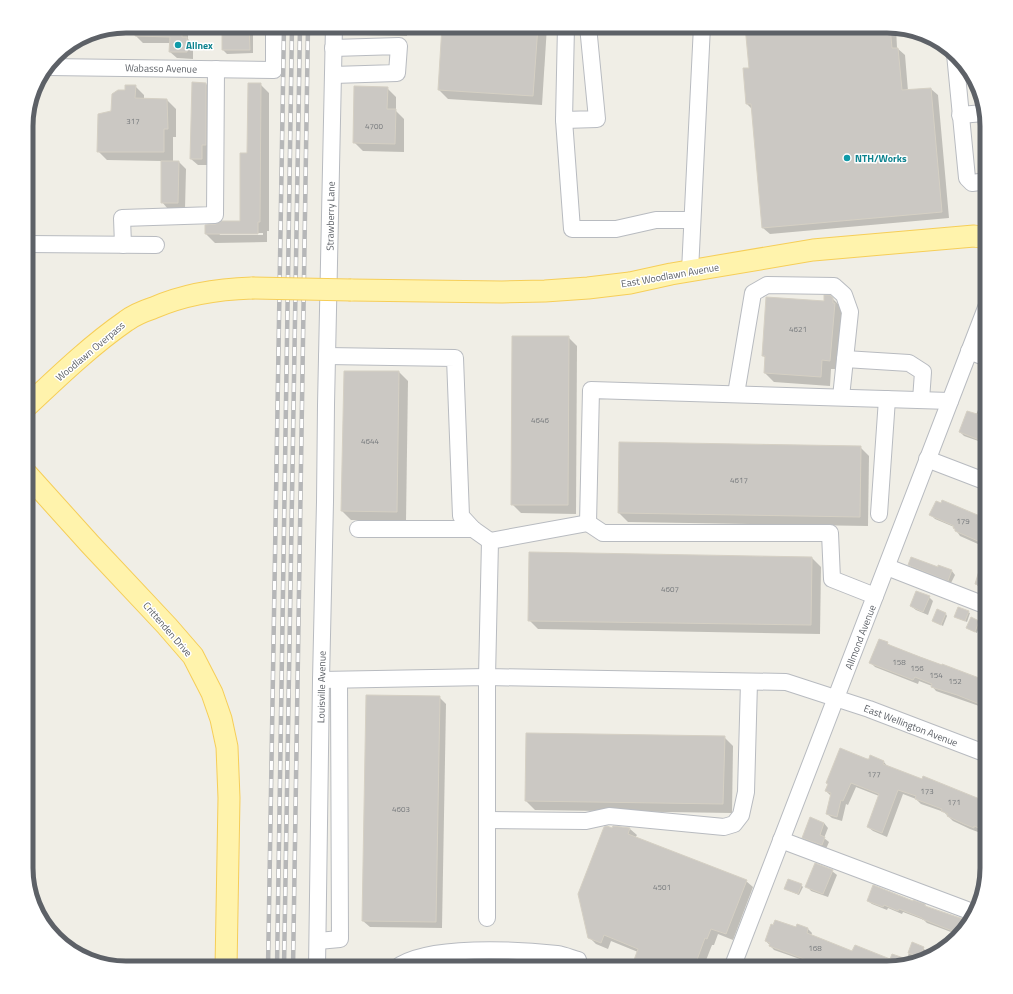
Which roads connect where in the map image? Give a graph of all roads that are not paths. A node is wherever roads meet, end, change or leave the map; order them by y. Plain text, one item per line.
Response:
1 (274, 33) edge
2 (334, 33) edge
3 (566, 33) edge
4 (589, 33) edge
5 (702, 33) edge
6 (333, 48) junction
7 (956, 64) edge
8 (54, 67) edge
9 (216, 69) junction
10 (333, 74) junction
11 (979, 113) edge
12 (960, 115) junction
13 (564, 120) junction
14 (980, 182) edge
15 (692, 220) junction
16 (980, 237) edge
17 (33, 244) edge
18 (123, 245) junction
19 (156, 245) dead end
20 (690, 271) junction
21 (351, 290) joint
22 (980, 323) edge
23 (969, 351) junction
24 (980, 355) edge
25 (327, 356) junction
26 (845, 359) junction
27 (736, 394) junction
28 (841, 398) junction
29 (887, 399) junction
30 (921, 400) junction
31 (33, 401) edge
32 (950, 401) junction
33 (326, 405) joint
34 (927, 459) junction
35 (980, 479) edge
36 (33, 481) edge
37 (879, 514) dead end
38 (588, 522) junction
39 (358, 529) dead end
40 (473, 530) junction
41 (490, 541) junction
42 (886, 567) junction
43 (876, 596) junction
44 (980, 603) edge
45 (487, 677) junction
46 (321, 680) junction
47 (339, 680) junction
48 (749, 682) junction
49 (835, 699) junction
50 (980, 751) edge
51 (488, 820) junction
52 (781, 840) junction
53 (970, 911) edge
54 (487, 918) dead end
55 (318, 941) junction
56 (226, 961) edge
57 (317, 961) edge
58 (412, 961) edge
59 (578, 961) edge
60 (737, 961) edge

1 - 9 street, Wabasso Avenue
2 - 6 street, Strawberry Lane
3 - 13 street
4 - 13 street
5 - 15 street
6 - 10 street, Strawberry Lane
6 - 10 street
7 - 12 street
8 - 9 street, Wabasso Avenue
9 - 18 street
10 - 25 street, Strawberry Lane
11 - 12 street
12 - 14 street
13 - 15 street
15 - 20 street
16 - 20 main road, East Woodlawn Avenue
17 - 18 street
18 - 19 street
20 - 21 main road, East Woodlawn Avenue
21 - 31 main road, Woodlawn Overpass, bridge
22 - 23 street, Allmond Avenue
23 - 24 street
23 - 32 street, Allmond Avenue
25 - 33 street, Strawberry Lane
25 - 40 street
26 - 27 street
26 - 28 street
26 - 30 street
27 - 28 street
27 - 38 street
28 - 29 street
29 - 30 street
29 - 37 street
30 - 32 street
32 - 34 street, Allmond Avenue
33 - 46 street, Louisville Avenue
34 - 35 street
34 - 42 street, Allmond Avenue
36 - 56 main road, Crittenden Drive
38 - 41 street
38 - 43 street
39 - 40 street
40 - 41 street
41 - 45 street
42 - 43 street, Allmond Avenue
42 - 44 street
43 - 49 street, Allmond Avenue
45 - 47 street, East Wellington Avenue
45 - 48 street, East Wellington Avenue
45 - 51 street
46 - 47 street, East Wellington Avenue
46 - 55 street, Louisville Avenue
47 - 55 street
48 - 49 street, East Wellington Avenue
48 - 51 street
49 - 50 street, East Wellington Avenue
49 - 52 street, Allmond Avenue
51 - 54 street
52 - 53 street
52 - 60 street, Allmond Avenue
55 - 57 street, Louisville Avenue
58 - 59 street

